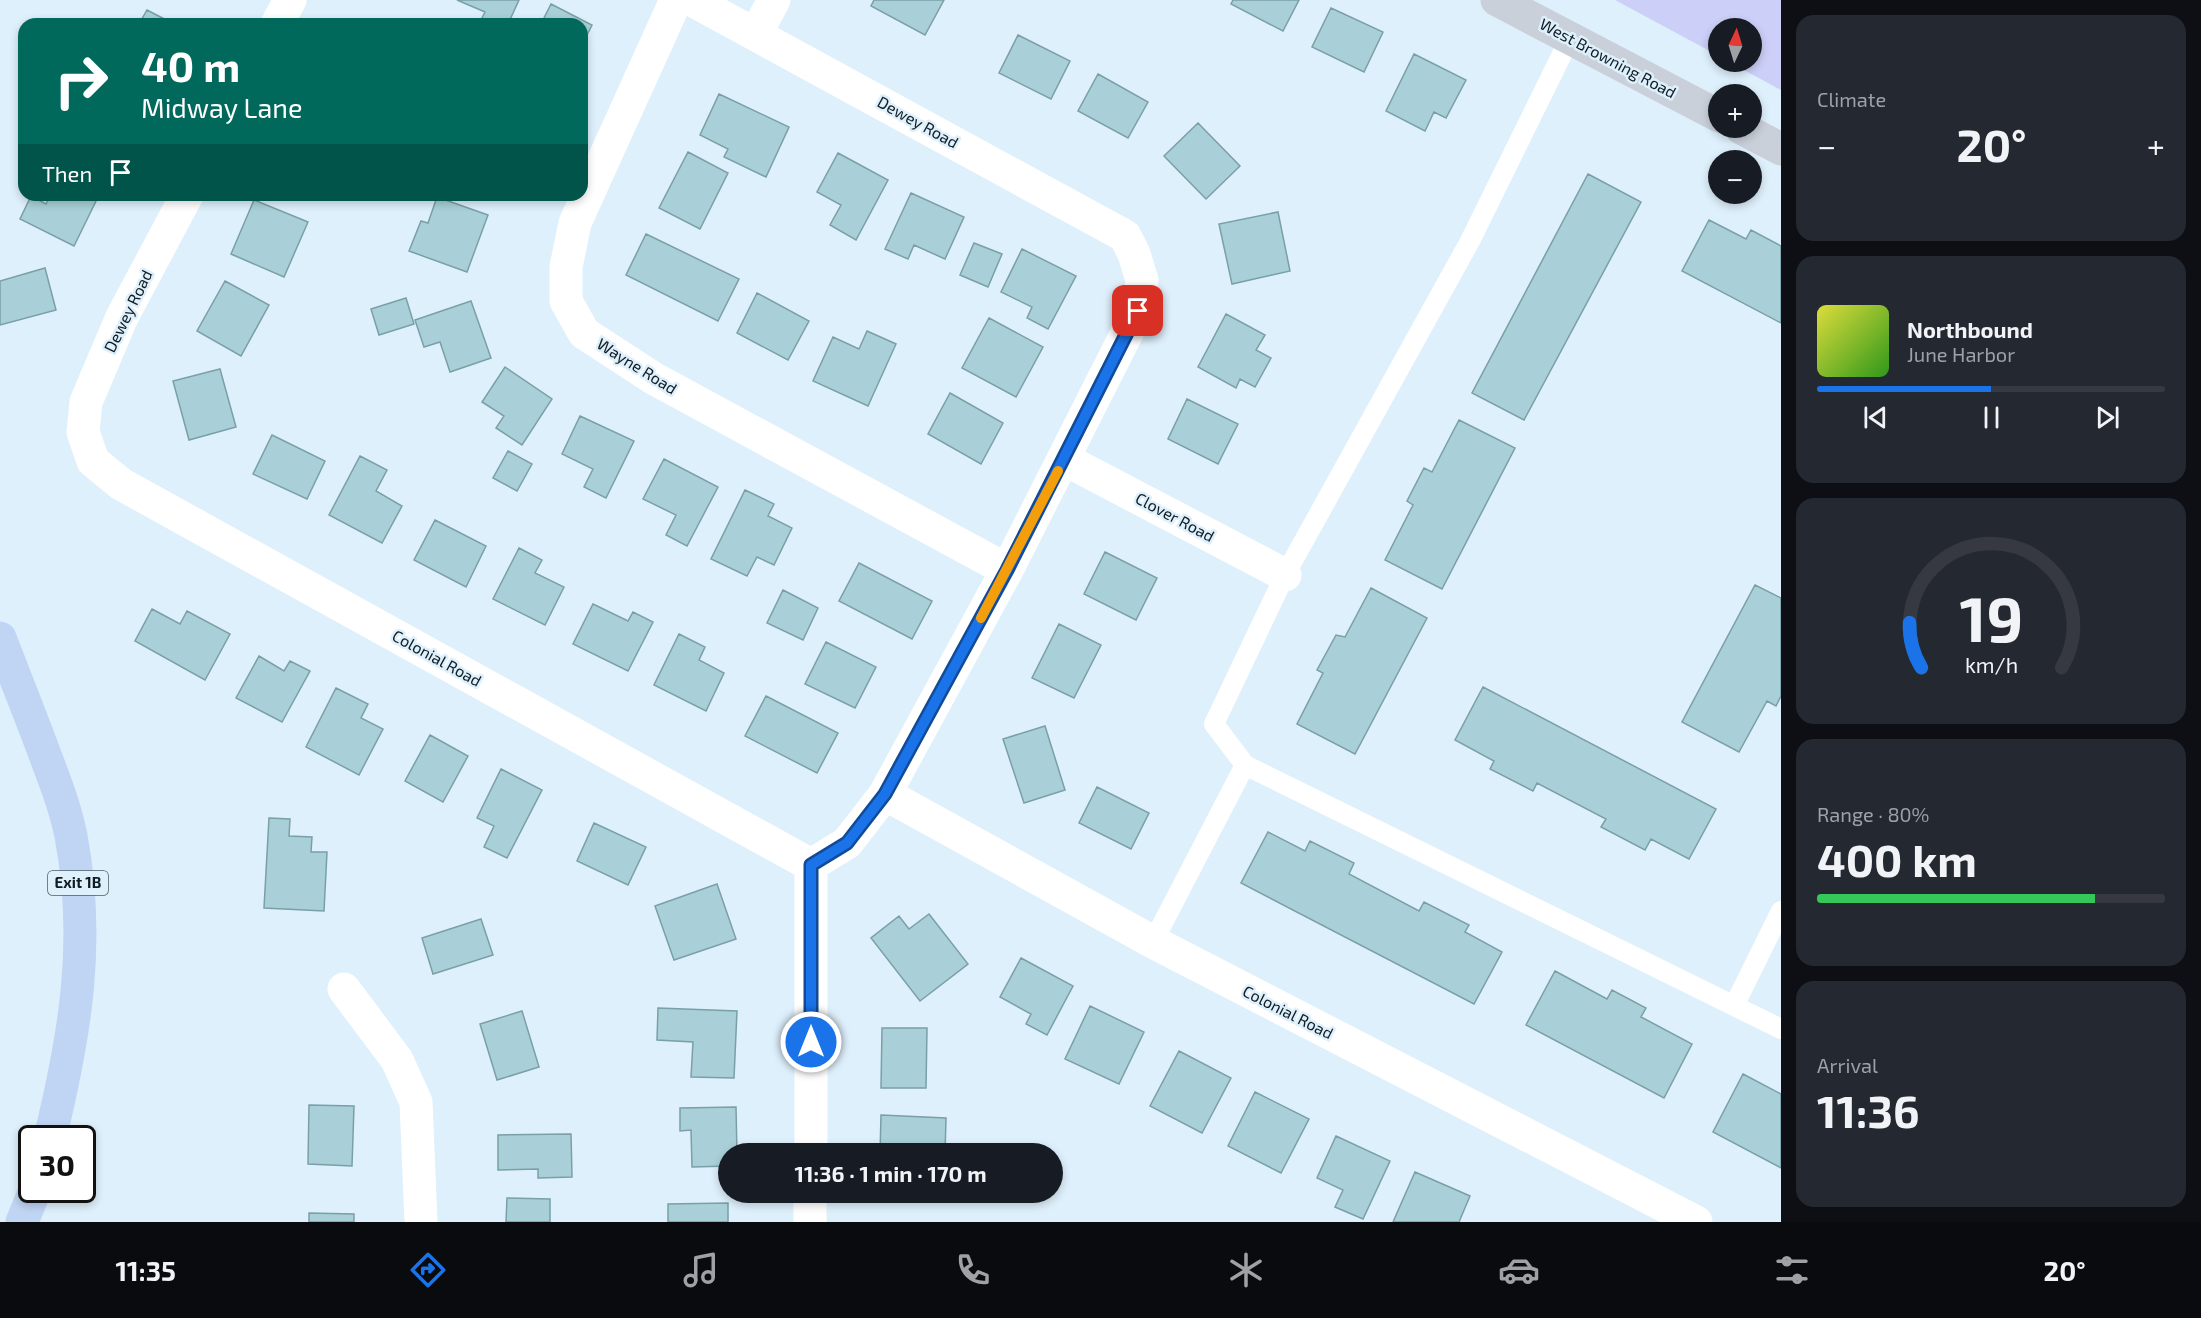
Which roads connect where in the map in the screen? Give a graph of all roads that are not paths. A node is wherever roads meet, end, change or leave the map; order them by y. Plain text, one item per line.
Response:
1 (290, 0) edge
2 (676, 0) edge
3 (692, 0) edge
4 (774, 0) edge
5 (1497, 0) edge
6 (280, 18) edge
7 (756, 33) junction
8 (1569, 38) junction
9 (1708, 110) edge
10 (1761, 138) edge
11 (1781, 148) edge
12 (588, 194) edge
13 (184, 201) edge
14 (585, 201) edge
15 (83, 432) joint
16 (1064, 459) junction
17 (1007, 570) junction
18 (1285, 575) junction
19 (0, 638) edge
20 (1245, 765) junction
21 (885, 794) junction
22 (811, 865) junction
23 (1781, 911) edge
24 (1153, 942) junction
25 (344, 990) dead end
26 (1734, 1006) junction
27 (1781, 1029) edge
28 (53, 1125) edge
29 (811, 1143) edge
30 (29, 1203) edge
31 (810, 1203) edge
32 (1689, 1220) edge
33 (22, 1222) edge
34 (421, 1222) edge
35 (810, 1222) edge

1 - 6 street
2 - 12 street, Wayne Road
3 - 7 street, Dewey Road
4 - 7 street
5 - 8 main road, West Browning Road
7 - 16 street, Dewey Road
8 - 9 main road, West Browning Road
8 - 18 lane
10 - 11 main road
13 - 15 street, Dewey Road
14 - 17 street, Wayne Road
15 - 22 street, Colonial Road
16 - 17 street
16 - 18 street, Clover Road
17 - 21 street
18 - 20 lane
19 - 28 highway, Exit 1B
20 - 24 lane
20 - 26 lane
21 - 22 street
21 - 24 street, Colonial Road
22 - 29 street
23 - 26 lane
24 - 32 street, Colonial Road
25 - 34 street
26 - 27 lane
30 - 33 highway
31 - 35 street

